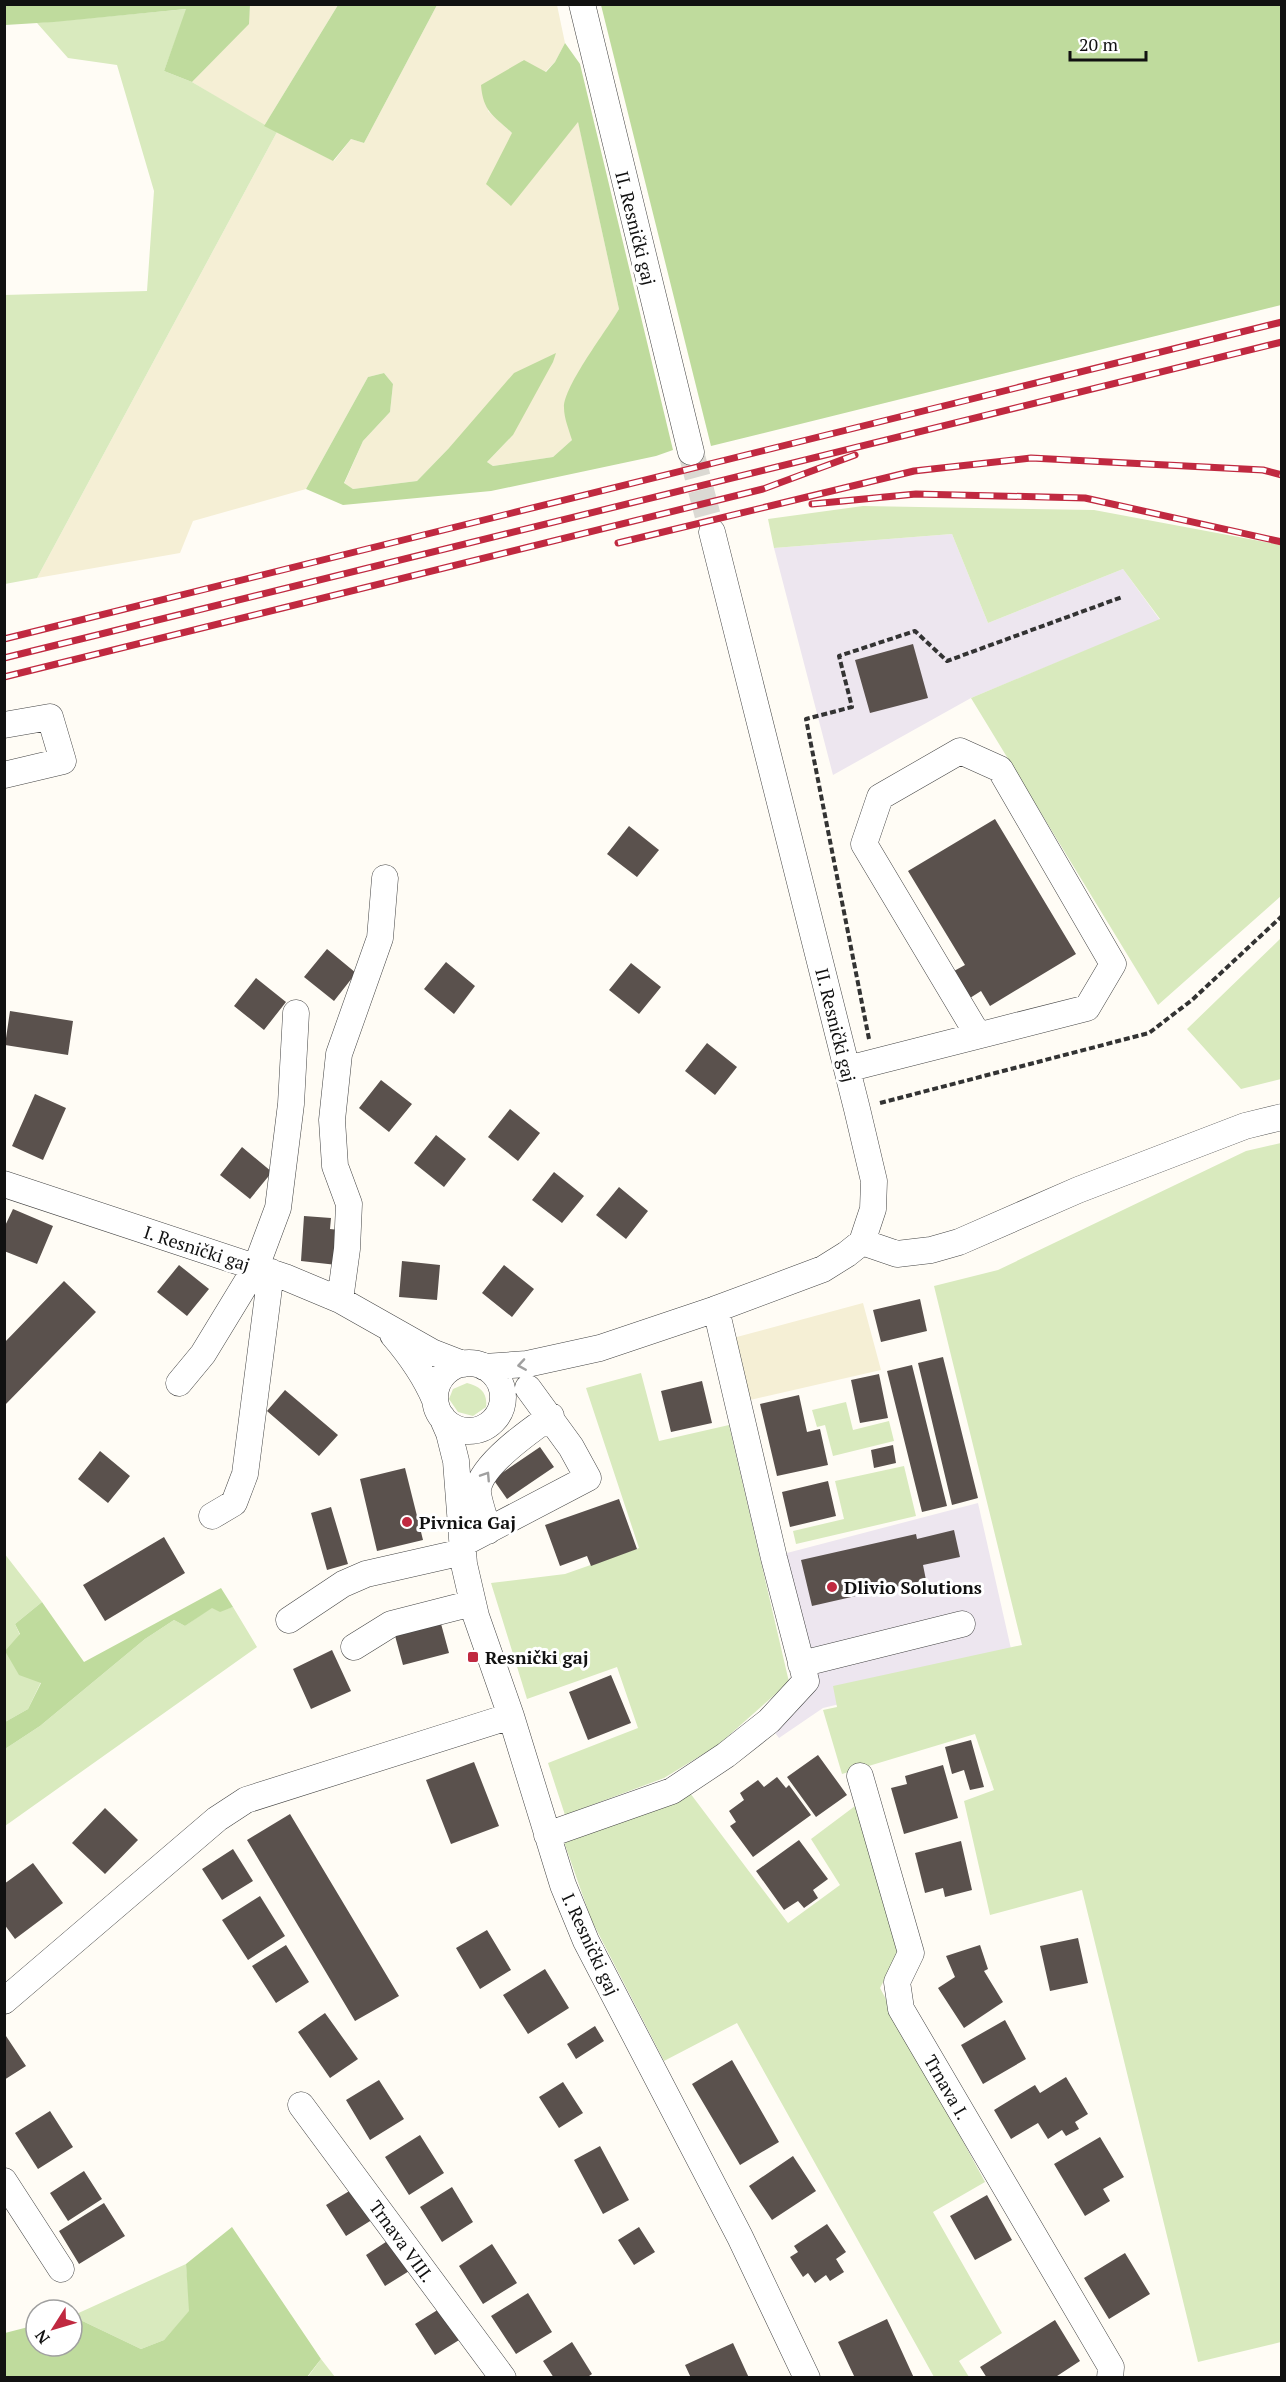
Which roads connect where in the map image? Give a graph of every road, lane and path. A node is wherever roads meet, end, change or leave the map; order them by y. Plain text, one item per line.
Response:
1 (582, 4) edge
2 (691, 452) tunnel mouth
3 (712, 532) tunnel mouth
4 (1122, 597) dead end
5 (4, 725) edge
6 (4, 775) edge
7 (385, 878) dead end
8 (1281, 916) edge
9 (296, 1013) dead end
10 (978, 1035) junction
11 (873, 1062) junction
12 (846, 1069) junction
13 (857, 1109) junction
14 (1281, 1117) edge
15 (4, 1184) edge
16 (862, 1242) junction
17 (263, 1270) junction
18 (340, 1300) junction
19 (716, 1309) junction
20 (385, 1326) junction
21 (600, 1348) junction
22 (473, 1365) junction
23 (179, 1383) dead end
24 (528, 1388) junction
25 (439, 1408) junction
26 (551, 1416) junction
27 (494, 1418) junction
28 (459, 1482) junction
29 (212, 1516) dead end
30 (488, 1531) junction
31 (462, 1548) junction
32 (473, 1603) junction
33 (289, 1620) dead end
34 (962, 1624) dead end
35 (354, 1647) dead end
36 (801, 1664) junction
37 (511, 1716) junction
38 (860, 1776) dead end
39 (547, 1835) junction
40 (4, 2001) edge
41 (302, 2105) dead end
42 (4, 2181) edge
43 (62, 2269) dead end
44 (503, 2378) edge
45 (807, 2378) edge
46 (1110, 2378) edge

1 - 2 street, II. Resnički gaj
3 - 12 street, II. Resnički gaj
4 - 11 path
5 - 6 street
7 - 18 street
8 - 13 path
9 - 17 street
10 - 10 street
10 - 11 street
11 - 12 street
12 - 13 street, II. Resnički gaj
13 - 16 street, II. Resnički gaj
14 - 16 street
15 - 17 street, I. Resnički gaj
16 - 19 street
17 - 18 street, I. Resnički gaj
17 - 23 street
17 - 29 street
18 - 20 street, I. Resnički gaj
19 - 21 street
19 - 36 street
20 - 22 street, I. Resnički gaj
20 - 25 street, I. Resnički gaj
21 -> 22 street
21 - 24 street
22 - 25 street
22 - 27 street
24 - 26 street
24 - 27 street
25 - 27 street
25 - 28 street, I. Resnički gaj
30 -> 26 street
26 - 30 street
27 - 28 street, I. Resnički gaj
28 - 31 street, I. Resnički gaj
30 - 31 street
31 - 32 street, I. Resnički gaj
31 - 33 street
32 - 35 street
32 - 37 street, I. Resnički gaj
34 - 36 street
36 - 39 street
37 - 39 street, I. Resnički gaj
37 - 40 street
38 - 46 street, Trnava I.
39 - 45 street, I. Resnički gaj
41 - 44 street, Trnava VIII.
42 - 43 street

